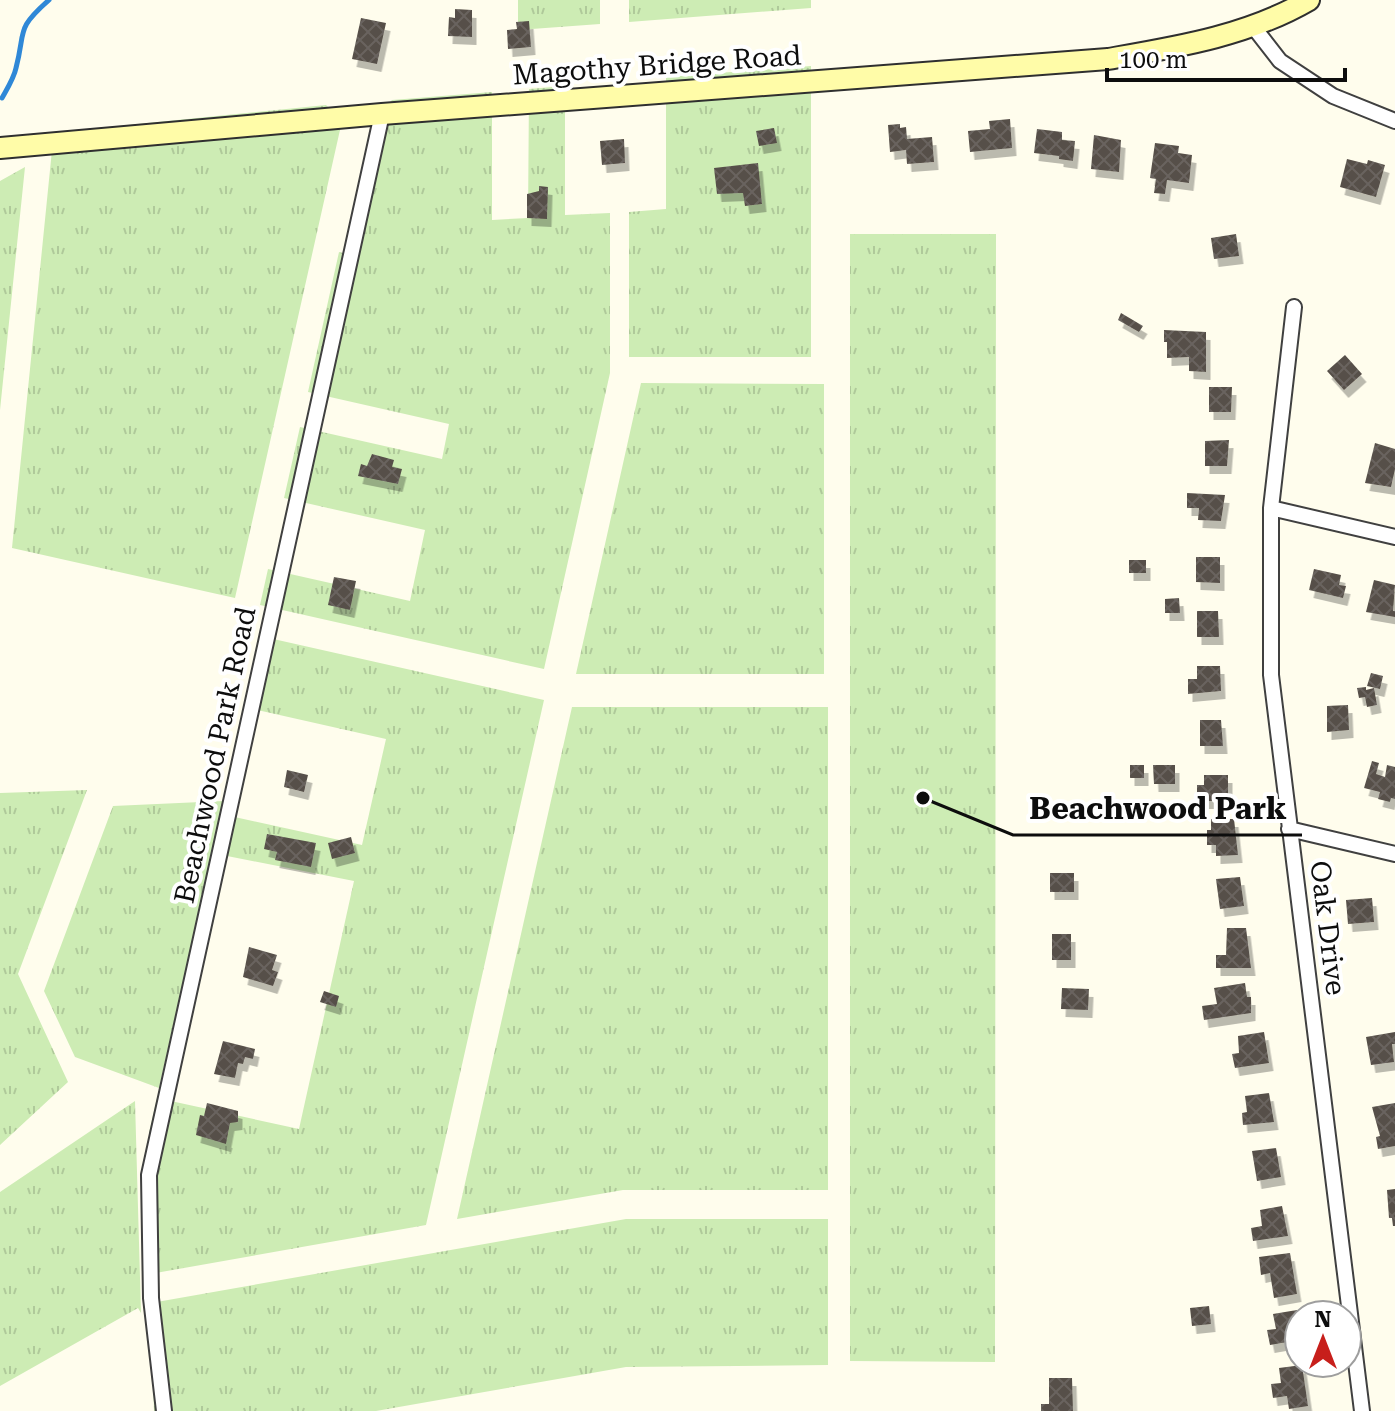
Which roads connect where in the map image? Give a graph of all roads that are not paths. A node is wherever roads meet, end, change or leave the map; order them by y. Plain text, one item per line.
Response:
1 (1309, 0) edge
2 (1252, 25) junction
3 (382, 114) junction
4 (1395, 121) edge
5 (0, 148) edge
6 (1294, 307) dead end
7 (1271, 508) junction
8 (1395, 537) edge
9 (1289, 829) junction
10 (1395, 854) edge
11 (164, 1411) edge
12 (1362, 1411) edge

1 - 2 main road, Magothy Bridge Road
2 - 3 main road, Magothy Bridge Road
2 - 4 street
3 - 5 main road, Magothy Bridge Road
3 - 11 street, Beachwood Park Road
6 - 7 street, Oak Drive
7 - 8 street
7 - 9 street, Oak Drive
9 - 10 street
9 - 12 street, Oak Drive

